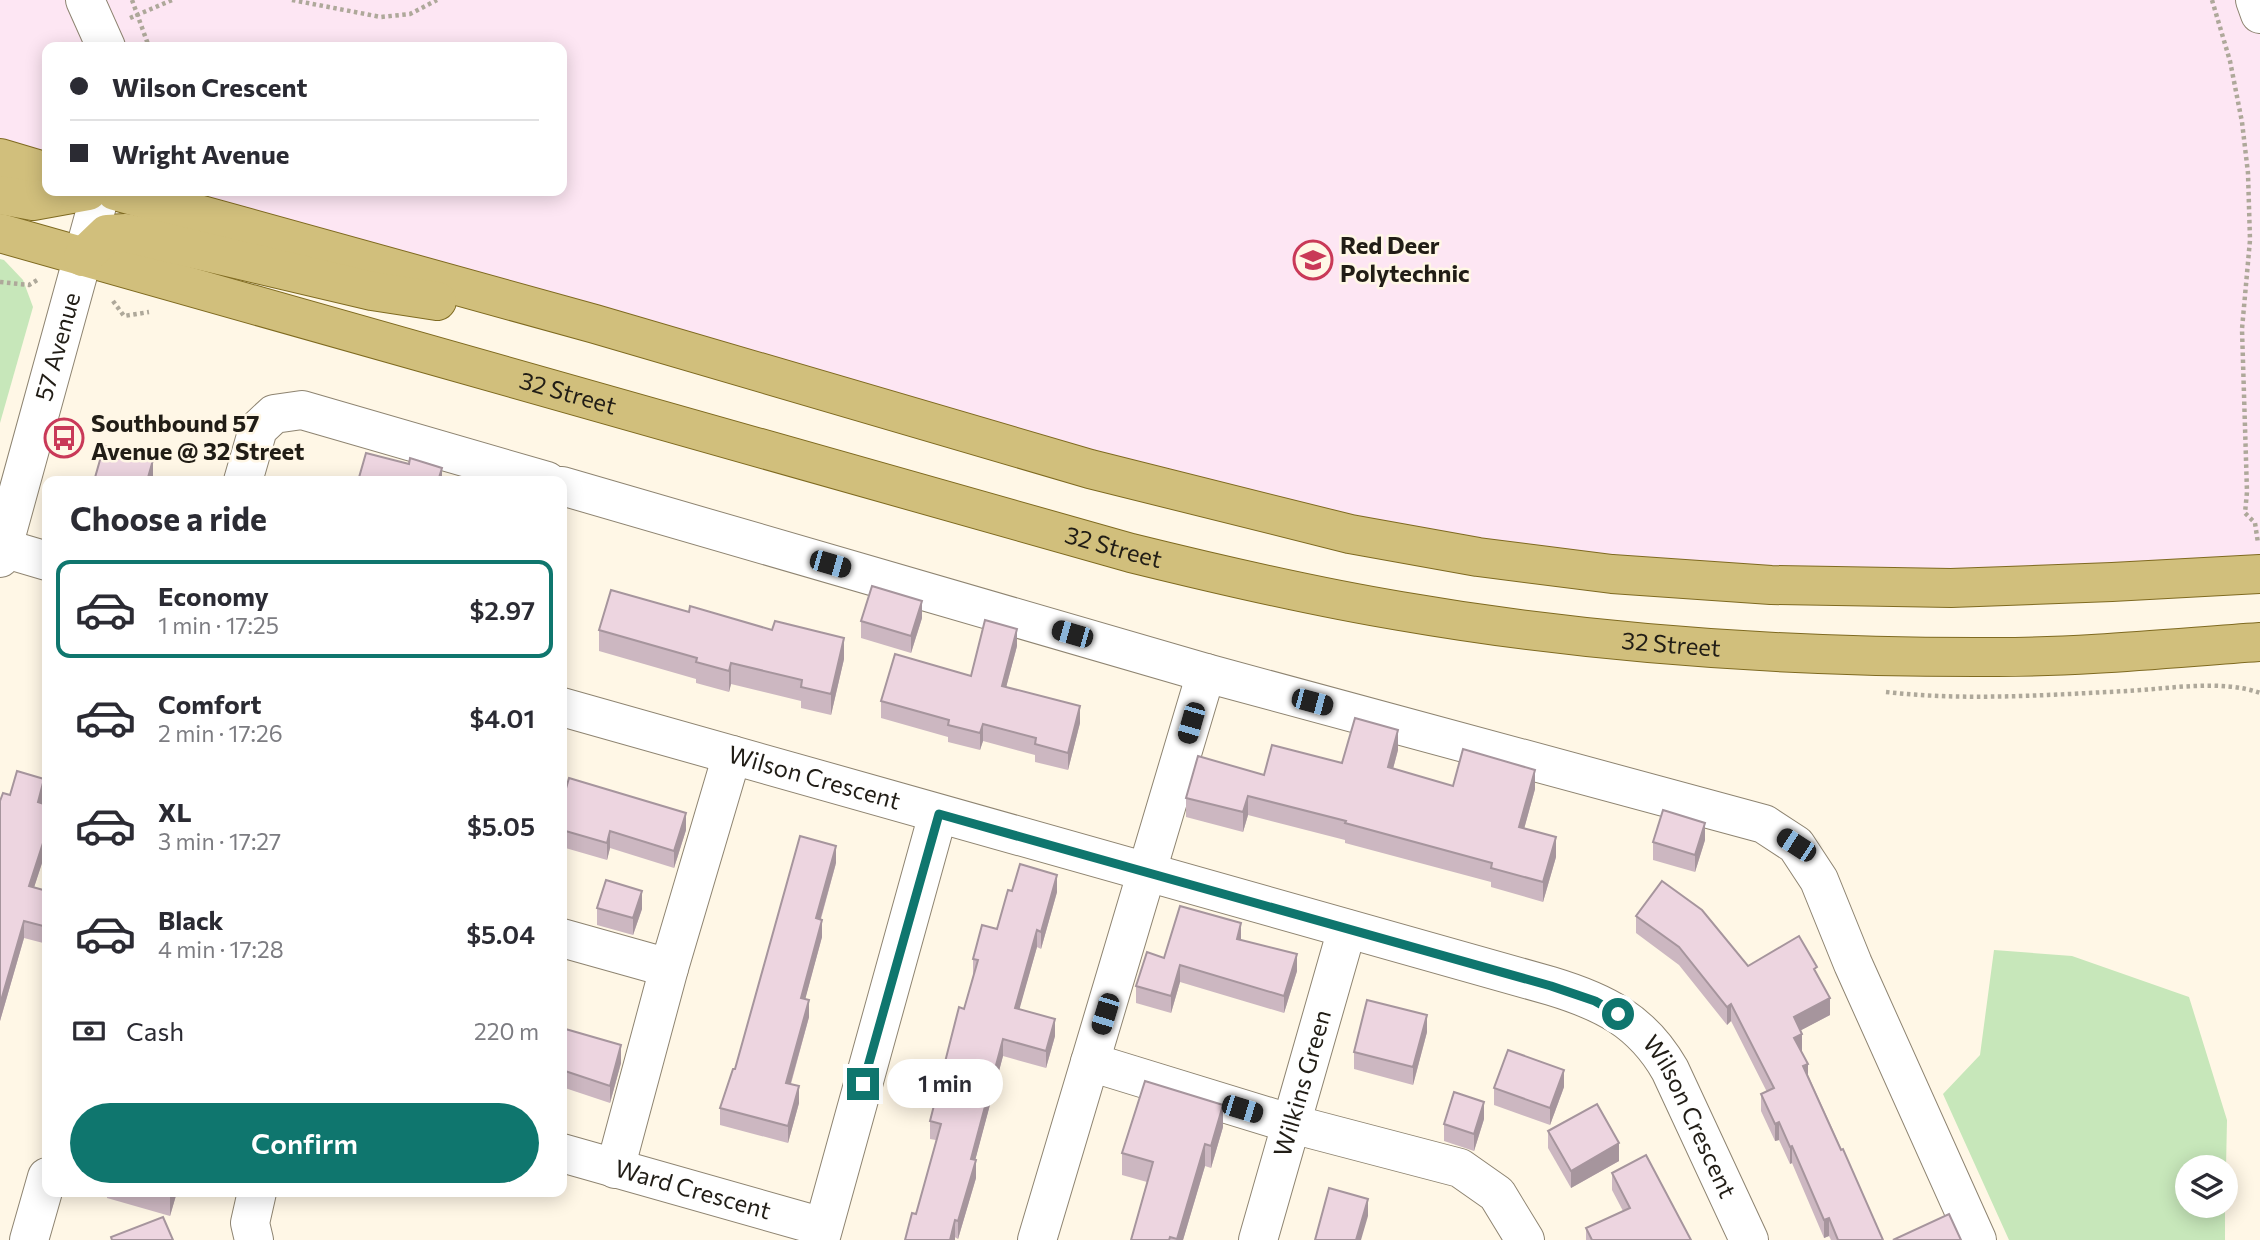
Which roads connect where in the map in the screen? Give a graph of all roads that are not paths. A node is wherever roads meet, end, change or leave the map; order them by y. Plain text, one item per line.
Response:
1 (2255, 0) edge
2 (2260, 14) edge
3 (0, 158) edge
4 (42, 171) edge
5 (0, 195) edge
6 (60, 196) edge
7 (100, 196) edge
8 (133, 196) edge
9 (0, 233) edge
10 (83, 257) junction
11 (594, 324) junction
12 (244, 476) edge
13 (530, 476) edge
14 (567, 487) edge
15 (1, 553) edge
16 (42, 560) edge
17 (2260, 574) edge
18 (2260, 642) edge
19 (1206, 673) junction
20 (567, 708) edge
21 (732, 755) junction
22 (939, 814) junction
23 (1148, 872) junction
24 (1348, 929) junction
25 (567, 939) edge
26 (670, 968) junction
27 (1090, 1062) junction
28 (1292, 1124) junction
29 (567, 1155) edge
30 (615, 1169) junction
31 (42, 1194) edge
32 (256, 1197) edge
33 (821, 1234) edge
34 (29, 1240) edge
35 (254, 1240) edge
36 (1037, 1240) edge
37 (1258, 1240) edge
38 (1525, 1240) edge
39 (1749, 1240) edge
40 (1978, 1240) edge

1 - 2 street
3 - 4 main road
5 - 6 main road
7 - 10 street, 57 Avenue
8 - 11 main road
9 - 10 main road, 32 Street
10 - 11 main road
10 - 15 street, 57 Avenue
10 - 18 main road, 32 Street
11 - 17 main road
12 - 13 street
14 - 19 street
15 - 16 street
19 - 23 street
19 - 40 street
20 - 21 street, Wilson Crescent
21 - 22 street, Wilson Crescent
21 - 26 street
22 - 23 street, Wilson Crescent
22 - 33 street
23 - 24 street, Wilson Crescent
23 - 27 street
24 - 28 street, Wilkins Green
24 - 39 street, Wilson Crescent
25 - 26 street
26 - 30 street
27 - 28 street
27 - 36 street
28 - 37 street, Wilkins Green
28 - 38 street
29 - 30 street, Ward Crescent
30 - 33 street, Ward Crescent
31 - 34 street
32 - 35 street

